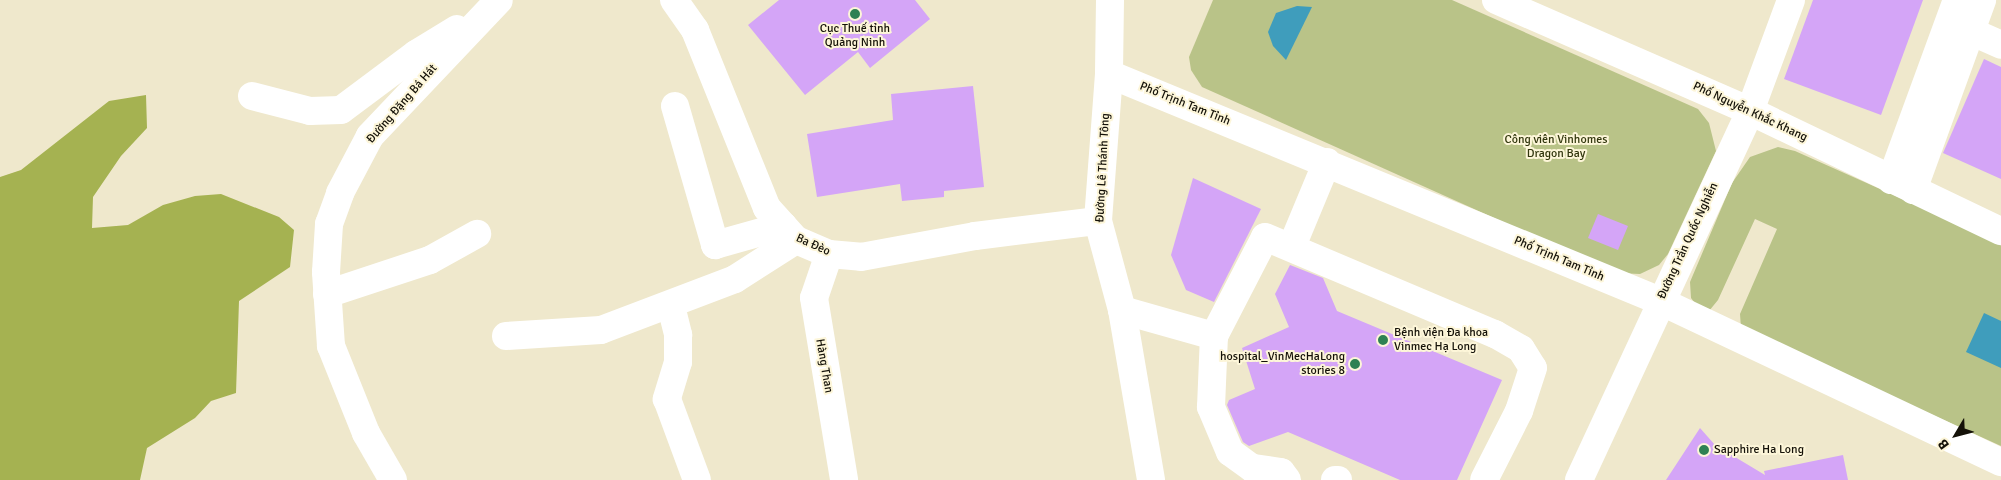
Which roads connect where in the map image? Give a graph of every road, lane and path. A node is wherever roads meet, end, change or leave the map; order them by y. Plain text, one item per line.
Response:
1 (674, 0) edge
2 (1110, 0) edge
3 (1496, 0) edge
4 (1791, 0) edge
5 (1958, 0) edge
6 (1982, 0) edge
7 (491, 7) edge
8 (1970, 31) junction
9 (2001, 45) edge
10 (1109, 74) junction
11 (252, 96) dead end
12 (675, 106) dead end
13 (1750, 111) junction
14 (1327, 162) junction
15 (1902, 185) junction
16 (1098, 221) junction
17 (2001, 232) edge
18 (789, 233) junction
19 (477, 234) dead end
20 (1292, 246) junction
21 (829, 254) junction
22 (328, 294) junction
23 (1660, 301) junction
24 (671, 306) junction
25 (1122, 310) junction
26 (506, 336) dead end
27 (1214, 336) junction
28 (2001, 462) edge
29 (393, 480) edge
30 (697, 480) edge
31 (844, 480) edge
32 (1151, 480) edge
33 (1287, 480) edge
34 (1484, 480) edge
35 (1579, 480) edge

1 - 18 street, Ba Đèo
2 - 10 street, Đường Lê Thánh Tông
3 - 13 street, Phố Nguyễn Khắc Khang
4 - 13 street, Đường Trần Quốc Nghiễn
5 - 15 street
6 - 8 street
7 - 11 street
7 - 22 street, Đường Đặng Bá Hát
8 - 9 street
8 - 15 street
10 - 14 street, Phố Trịnh Tam Tỉnh
10 - 16 street, Đường Lê Thánh Tông
12 - 18 street
13 - 15 street, Phố Nguyễn Khắc Khang
13 - 23 street, Đường Trần Quốc Nghiễn
14 - 20 street
14 - 23 street, Phố Trịnh Tam Tỉnh
15 - 17 street, Phố Nguyễn Khắc Khang
16 - 21 street, Ba Đèo
16 - 25 street, Đường Lê Thánh Tông
18 - 21 street, Ba Đèo
18 - 24 street
19 - 22 street
20 - 27 street
20 - 34 street
21 - 31 street, Hàng Than
22 - 29 street, Đường Đặng Bá Hát
23 - 28 street, Phố Trịnh Tam Tỉnh
23 - 35 street, Đường Trần Quốc Nghiễn
24 - 26 street
24 - 30 street
25 - 27 street
25 - 32 street, Đường Lê Thánh Tông
27 - 33 street

